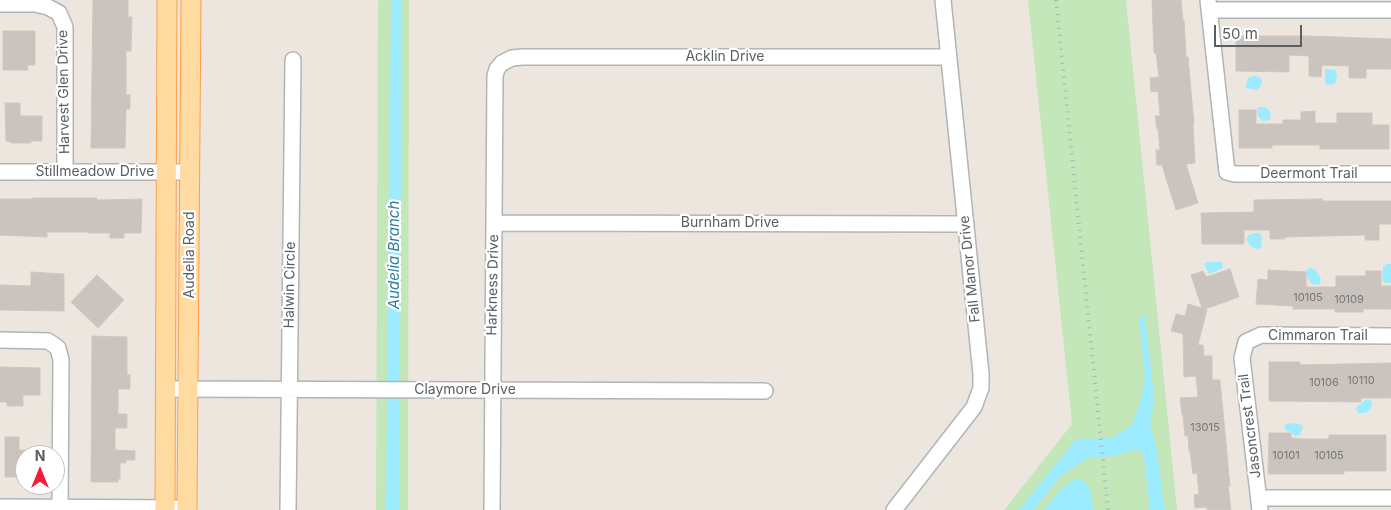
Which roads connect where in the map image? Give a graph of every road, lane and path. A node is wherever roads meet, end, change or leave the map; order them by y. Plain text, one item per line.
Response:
1 (167, 0) edge
2 (192, 0) edge
3 (943, 0) edge
4 (0, 4) edge
5 (1208, 5) edge
6 (1391, 10) edge
7 (949, 57) junction
8 (293, 60) dead end
9 (502, 63) joint
10 (0, 172) edge
11 (65, 172) junction
12 (166, 172) junction
13 (190, 172) junction
14 (1391, 174) edge
15 (494, 223) junction
16 (966, 224) junction
17 (1391, 336) edge
18 (0, 340) edge
19 (1246, 342) joint
20 (165, 389) junction
21 (188, 389) junction
22 (289, 389) junction
23 (493, 390) junction
24 (765, 391) dead end
25 (1391, 498) edge
26 (1259, 504) edge
27 (0, 507) edge
28 (60, 507) junction
29 (165, 509) edge
30 (187, 509) edge
31 (288, 510) edge
32 (492, 510) edge
33 (894, 510) edge

1 - 12 main road, Audelia Road
2 - 13 main road, Audelia Road
3 - 7 street, Fall Manor Drive
4 - 11 street, Harvest Glen Drive
5 - 6 street
5 - 14 street, Deermont Trail
7 - 9 street, Acklin Drive
7 - 16 street, Fall Manor Drive
8 - 22 street, Halwin Circle
9 - 15 street, Harkness Drive
10 - 11 street, Stillmeadow Drive
11 - 12 street, Stillmeadow Drive
12 - 13 street, Stillmeadow Drive
12 - 20 main road, Audelia Road
13 - 21 main road, Audelia Road
15 - 16 street, Burnham Drive
15 - 23 street, Harkness Drive
16 - 33 street, Fall Manor Drive
17 - 19 street, Cimmaron Trail
18 - 28 street
19 - 26 street, Jasoncrest Trail
20 - 21 street, Claymore Drive
20 - 29 main road, Audelia Road
21 - 22 street, Claymore Drive
21 - 30 main road, Audelia Road
22 - 23 street, Claymore Drive
22 - 31 street, Halwin Circle
23 - 24 street, Claymore Drive
23 - 32 street, Harkness Drive
25 - 26 street
27 - 28 street
28 - 29 street
29 - 30 street

